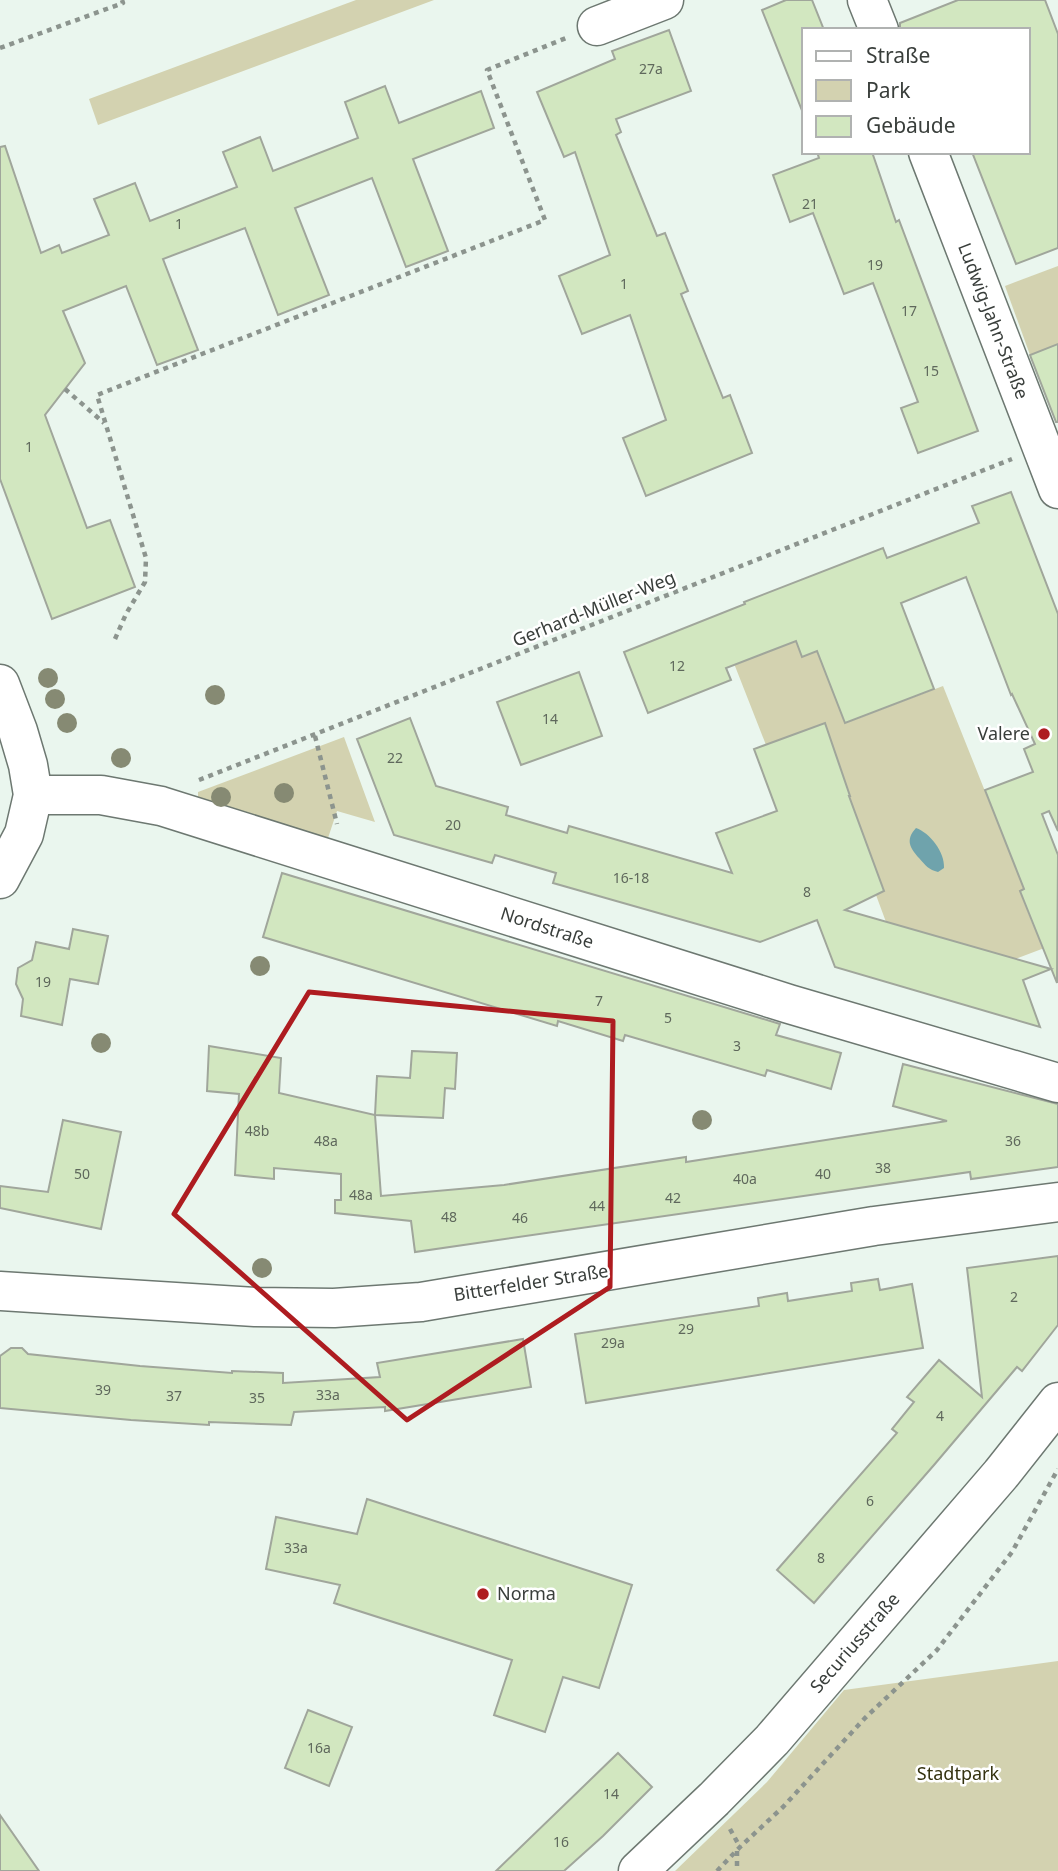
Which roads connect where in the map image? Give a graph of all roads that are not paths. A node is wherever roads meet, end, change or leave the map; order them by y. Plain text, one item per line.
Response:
1 (664, 0) edge
2 (867, 0) edge
3 (597, 26) road end
4 (878, 28) edge
5 (929, 154) edge
6 (1050, 444) edge
7 (1058, 489) edge
8 (0, 684) edge
9 (33, 795) junction
10 (0, 879) edge
11 (1058, 1083) edge
12 (1058, 1202) edge
13 (874, 1226) junction
14 (1058, 1227) edge
15 (0, 1291) edge
16 (1058, 1402) edge
17 (638, 1871) edge

1 - 3 street
2 - 4 street
5 - 6 street, Ludwig-Jahn-Straße
6 - 7 street, Ludwig-Jahn-Straße
8 - 9 street
9 - 10 street
9 - 11 street, Nordstraße
12 - 13 street, Bitterfelder Straße
13 - 14 street
13 - 15 street, Bitterfelder Straße
16 - 17 street, Securiusstraße

